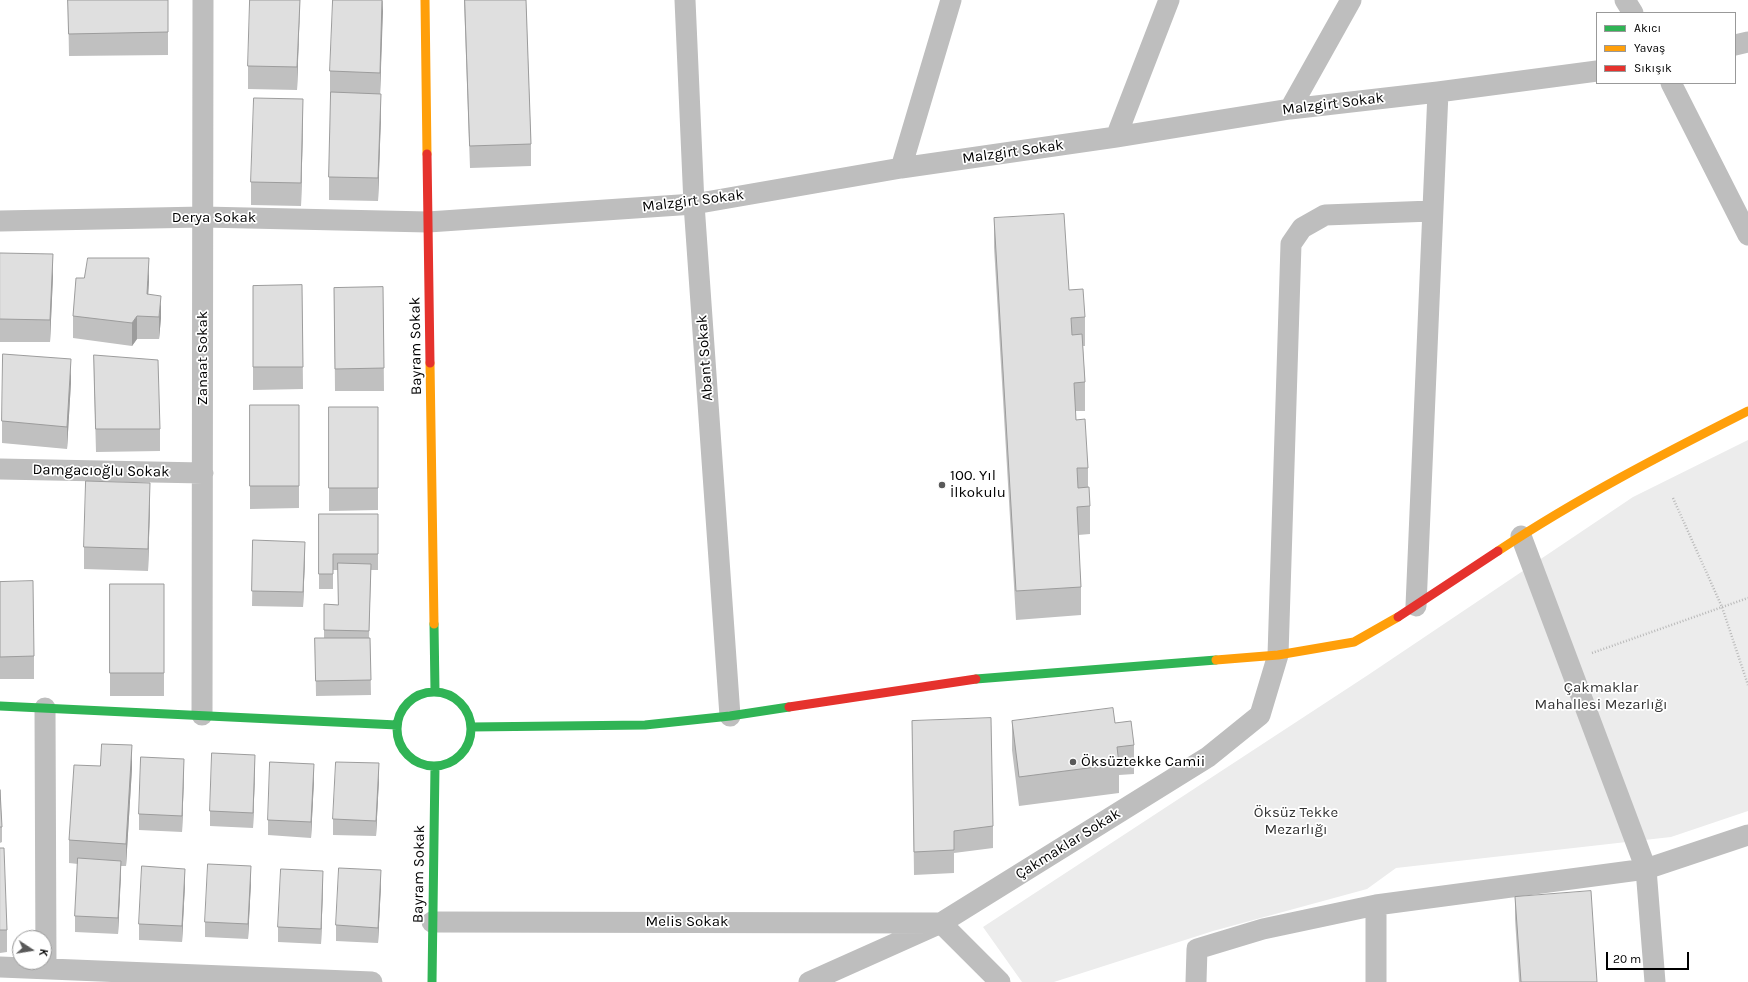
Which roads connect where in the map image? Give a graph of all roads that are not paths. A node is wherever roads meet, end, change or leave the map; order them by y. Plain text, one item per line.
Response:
1 (203, 0) edge
2 (425, 0) edge
3 (685, 0) edge
4 (951, 0) edge
5 (1169, 0) edge
6 (1351, 0) edge
7 (1626, 0) edge
8 (1632, 12) edge
9 (1748, 42) edge
10 (1736, 45) edge
11 (1596, 71) edge
12 (1672, 84) edge
13 (1438, 92) junction
14 (1290, 109) junction
15 (1116, 137) junction
16 (901, 168) junction
17 (694, 204) junction
18 (1432, 211) junction
19 (203, 217) junction
20 (0, 221) edge
21 (428, 222) junction
22 (1748, 235) edge
23 (1748, 411) edge
24 (0, 469) edge
25 (203, 473) junction
26 (1521, 536) junction
27 (1416, 606) junction
28 (1278, 655) junction
29 (435, 691) junction
30 (0, 706) edge
31 (45, 708) junction
32 (202, 715) junction
33 (730, 716) junction
34 (397, 724) junction
35 (471, 727) junction
36 (435, 766) junction
37 (1748, 834) edge
38 (1646, 869) junction
39 (1376, 905) junction
40 (432, 922) junction
41 (941, 923) junction
42 (46, 930) edge
43 (0, 966) edge
44 (12, 967) edge
45 (52, 968) edge
46 (174, 978) edge
47 (372, 982) edge
48 (432, 982) edge
49 (809, 982) edge
50 (1000, 982) edge
51 (1196, 982) edge
52 (1376, 982) edge
53 (1655, 982) edge

1 - 19 street, Zanaat Sokak
2 - 21 main road, Bayram Sokak
3 - 17 street, Abant Sokak
4 - 16 street
5 - 15 street
6 - 14 street
7 - 8 street
9 - 10 street
11 - 13 street, Malzgirt Sokak
12 - 22 street
13 - 14 street, Malzgirt Sokak
13 - 18 street
14 - 15 street, Malzgirt Sokak
15 - 16 street, Malzgirt Sokak
16 - 17 street, Malzgirt Sokak
17 - 21 street, Malzgirt Sokak
17 - 33 street, Abant Sokak
18 - 27 street
18 - 28 street, Çakmaklar Sokak
19 - 20 street, Derya Sokak
19 - 21 street, Derya Sokak
19 - 25 street, Zanaat Sokak
21 - 29 main road, Bayram Sokak
23 - 26 main road
24 - 25 street, Damgacıoğlu Sokak
25 - 32 street, Zanaat Sokak
26 - 27 main road
26 - 38 street
27 - 28 main road
28 - 33 main road
28 - 41 street, Çakmaklar Sokak
29 - 34 main road
29 - 35 main road
30 - 31 main road
31 - 32 main road
31 - 42 street
32 - 34 main road
33 - 35 main road
34 - 36 main road
35 - 36 main road
36 - 40 main road, Bayram Sokak
37 - 38 street
38 - 39 street
38 - 53 street
39 - 51 street
39 - 52 street
40 - 41 street, Melis Sokak
40 - 48 main road, Bayram Sokak
41 - 49 street, Çakmaklar Sokak
41 - 50 street
43 - 44 street
45 - 46 street
46 - 47 street

